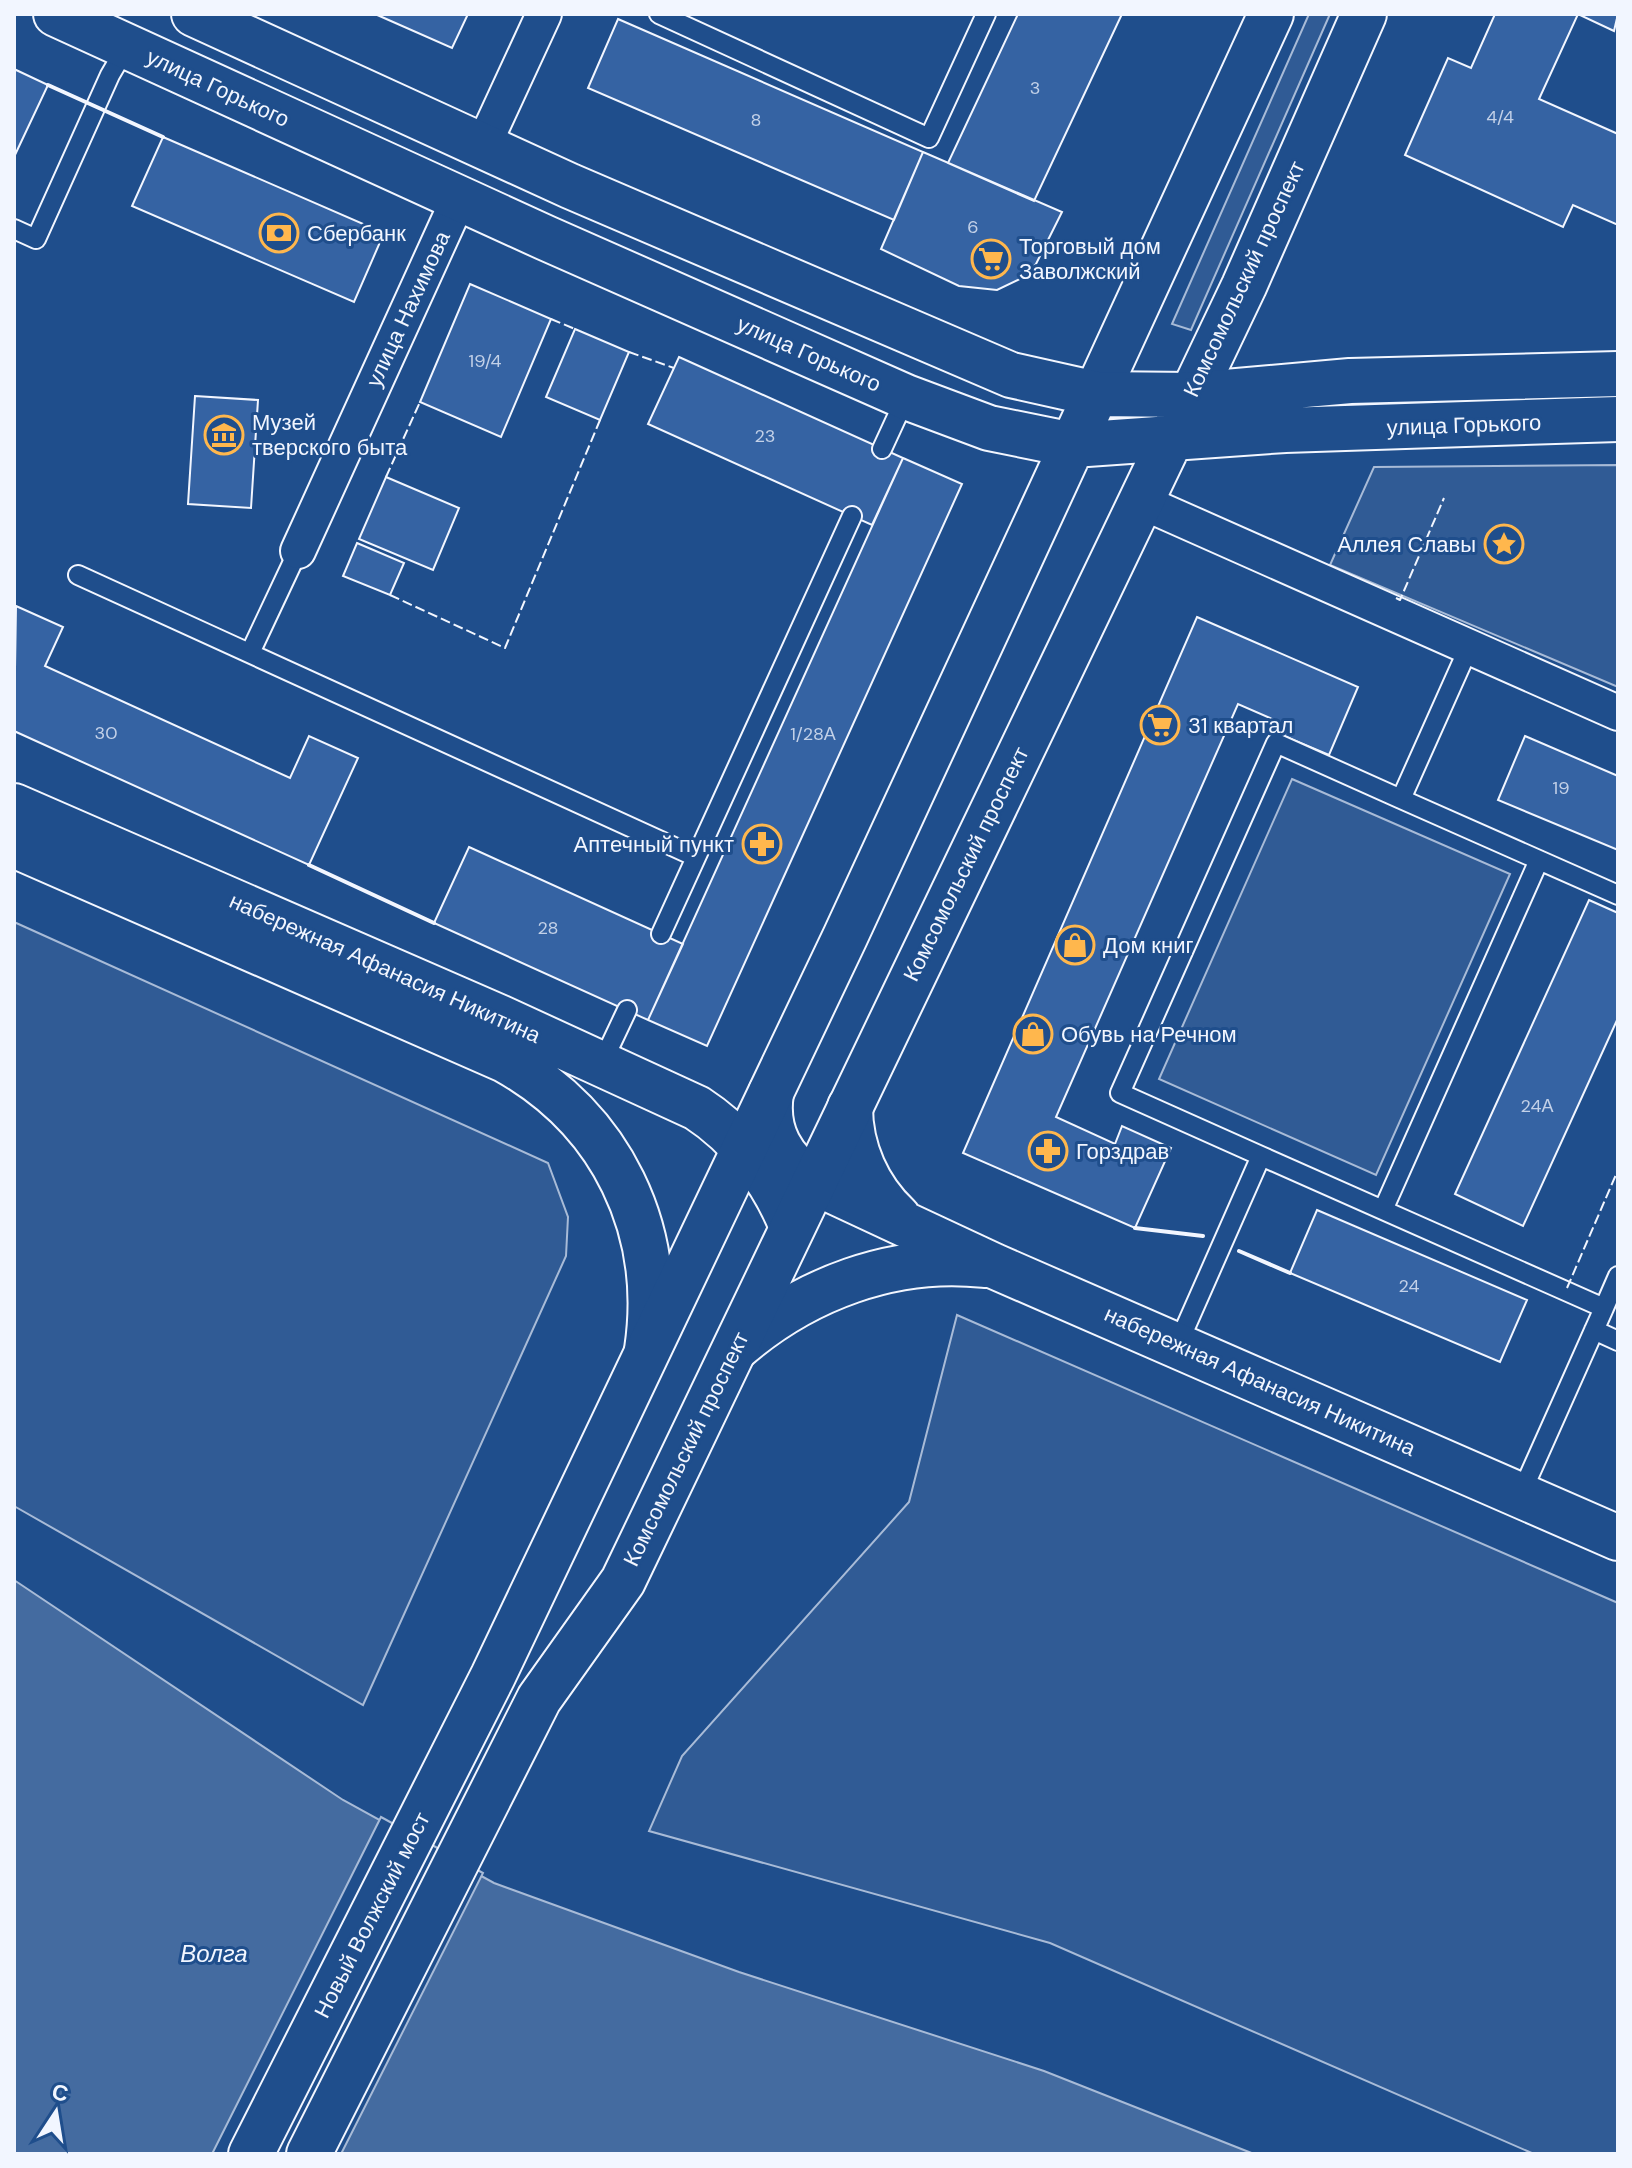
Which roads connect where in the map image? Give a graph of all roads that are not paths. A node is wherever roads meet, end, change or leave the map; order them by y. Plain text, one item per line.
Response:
1 (56, 14) edge
2 (194, 14) edge
3 (544, 14) edge
4 (659, 14) edge
5 (986, 14) edge
6 (1271, 14) edge
7 (1364, 14) edge
8 (127, 46) junction
9 (483, 146) junction
10 (459, 198) junction
11 (14, 229) edge
12 (1618, 374) edge
13 (1096, 394) junction
14 (1192, 395) junction
15 (906, 397) junction
16 (1618, 419) edge
17 (1171, 437) junction
18 (1073, 445) junction
19 (882, 449) dead end
20 (1140, 501) junction
21 (852, 516) dead end
22 (298, 551) joint
23 (78, 575) dead end
24 (1469, 647) junction
25 (250, 653) junction
26 (1618, 713) edge
27 (1401, 799) junction
28 (14, 806) edge
29 (14, 845) edge
30 (696, 857) junction
31 (1539, 860) junction
32 (1618, 895) edge
33 (661, 934) dead end
34 (627, 1010) dead end
35 (602, 1063) junction
36 (771, 1093) junction
37 (850, 1107) junction
38 (744, 1149) junction
39 (1261, 1156) junction
40 (814, 1182) junction
41 (1383, 1210) junction
42 (903, 1221) junction
43 (792, 1227) junction
44 (994, 1266) junction
45 (1618, 1276) edge
46 (1604, 1308) junction
47 (1594, 1330) junction
48 (1618, 1341) edge
49 (1178, 1344) junction
50 (736, 1348) junction
51 (647, 1352) junction
52 (1520, 1496) junction
53 (1618, 1538) edge
54 (251, 2154) edge
55 (309, 2154) edge

1 - 8 main road, улица Горького
2 - 9 main road, улица Горького
3 - 9 street
4 - 5 lane
6 - 13 main road
7 - 14 main road, Комсомольский проспект
8 - 10 main road, улица Горького
8 - 11 lane
9 - 13 main road, улица Горького
10 - 15 main road, улица Горького
10 - 22 street, улица Нахимова
12 - 14 main road, улица Горького
13 - 14 main road, улица Горького
13 - 18 main road
14 - 17 main road, Комсомольский проспект
15 - 18 main road, улица Горького
15 - 19 lane
16 - 17 main road, улица Горького
17 - 18 main road, улица Горького
17 - 20 main road, Комсомольский проспект
18 - 36 main road
20 - 24 street
20 - 37 main road, Комсомольский проспект
21 - 30 lane
22 - 25 lane
23 - 25 lane
24 - 26 street
24 - 27 lane
25 - 30 lane
27 - 31 lane
27 - 39 lane
28 - 35 main road, набережная Афанасия Никитина
29 - 51 main road, набережная Афанасия Никитина
30 - 33 lane
31 - 32 lane
31 - 41 lane
34 - 35 lane
35 - 38 main road, набережная Афанасия Никитина
36 - 38 main road
36 - 40 main road, набережная Афанасия Никитина
37 - 40 main road, Комсомольский проспект
37 - 42 main road
38 - 43 main road, набережная Афанасия Никитина
38 - 51 main road
39 - 41 lane
39 - 49 lane
40 - 42 main road, набережная Афанасия Никитина
40 - 43 main road, Комсомольский проспект
41 - 46 lane
42 - 44 main road, набережная Афанасия Никитина
43 - 50 main road, Комсомольский проспект
44 - 49 main road, набережная Афанасия Никитина
44 - 50 main road
45 - 46 lane
46 - 47 lane
47 - 48 lane
47 - 52 lane
49 - 52 main road, набережная Афанасия Никитина
50 - 55 main road, Комсомольский проспект
51 - 54 main road, Новый Волжский мост
52 - 53 main road, набережная Афанасия Никитина

